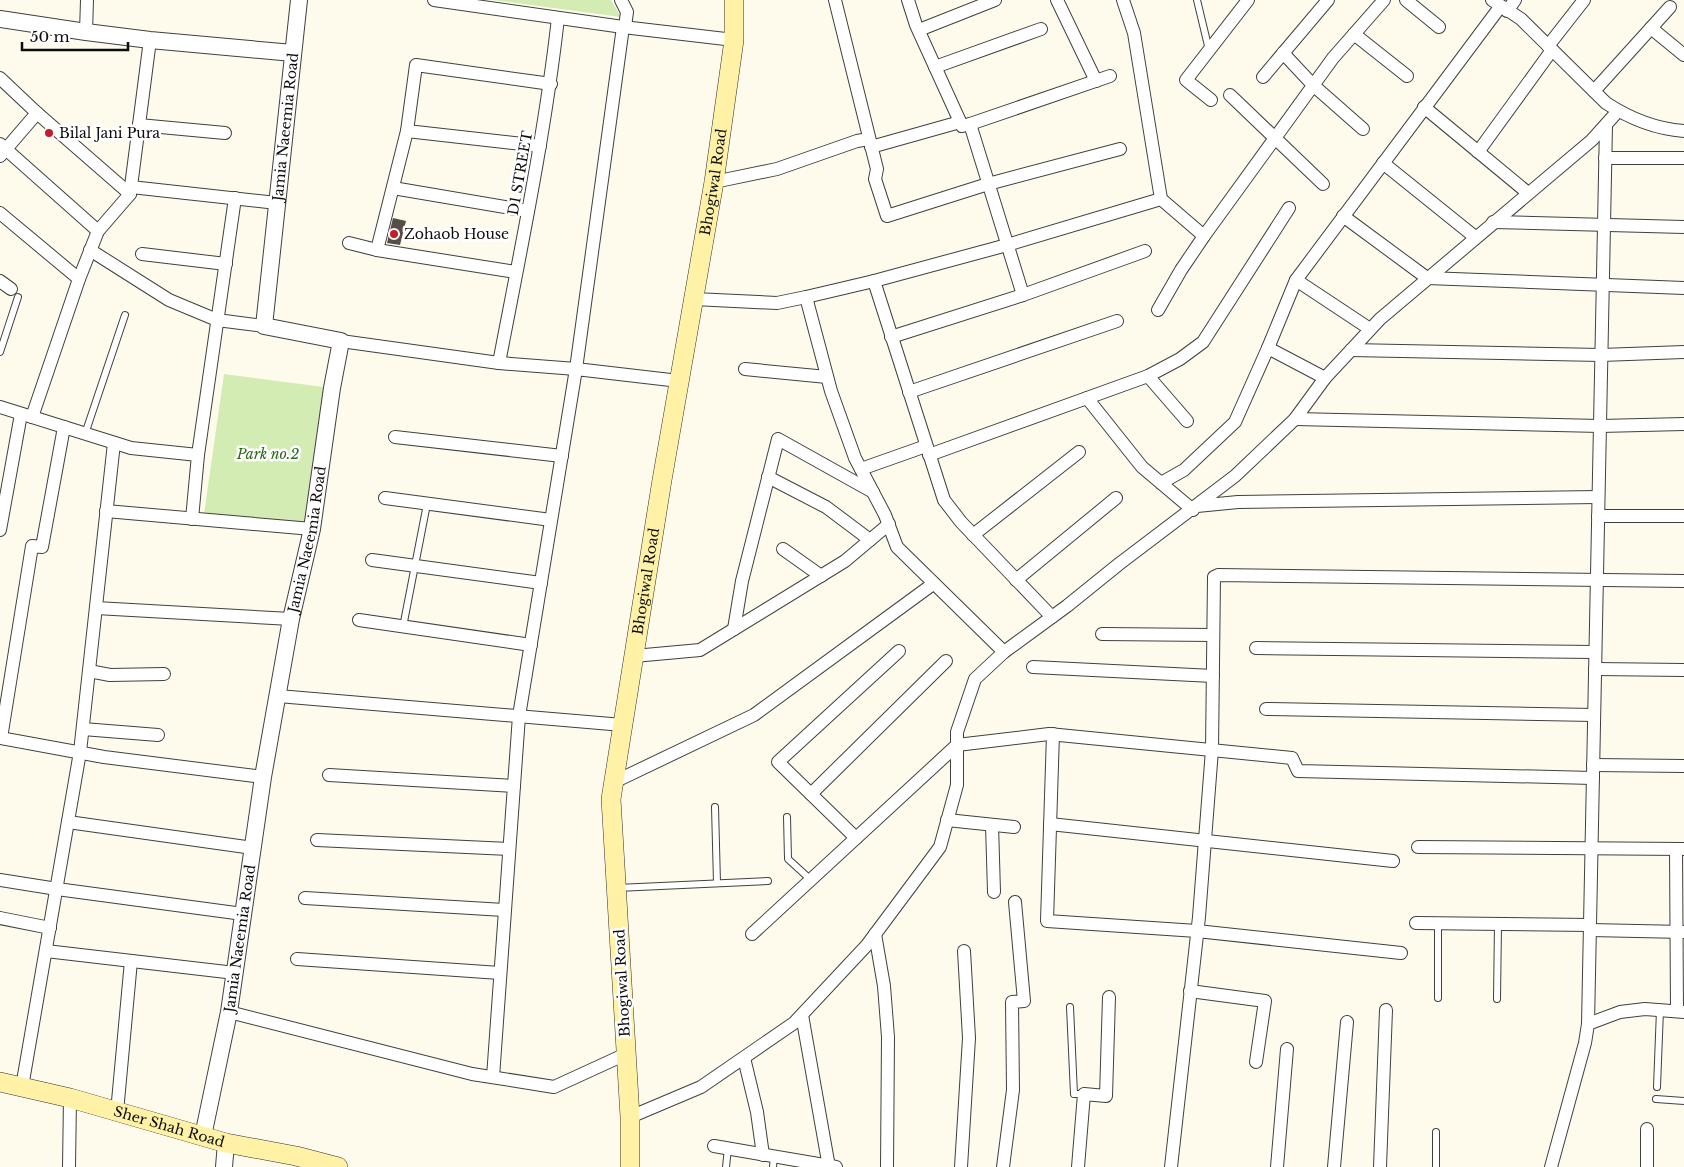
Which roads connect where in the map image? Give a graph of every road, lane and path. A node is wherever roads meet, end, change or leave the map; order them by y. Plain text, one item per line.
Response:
1 (87, 0) edge
2 (299, 0) edge
3 (434, 0) edge
4 (621, 0) edge
5 (734, 0) edge
6 (835, 0) edge
7 (908, 0) edge
8 (995, 0) edge
9 (1057, 0) edge
10 (1123, 0) edge
11 (1197, 0) edge
12 (1248, 0) edge
13 (1328, 0) edge
14 (1384, 0) edge
15 (1406, 0) edge
16 (1515, 0) edge
17 (1584, 0) edge
18 (1500, 6) edge
19 (1670, 8) dead end
20 (558, 18) junction
21 (0, 19) edge
22 (624, 27) junction
23 (1439, 27) dead end
24 (1651, 28) junction
25 (1041, 29) dead end
26 (919, 30) junction
27 (86, 32) junction
28 (1354, 34) junction
29 (150, 40) junction
30 (734, 40) junction
31 (1550, 48) junction
32 (1209, 50) junction
33 (293, 53) junction
34 (1283, 53) junction
35 (1684, 55) edge
36 (935, 67) junction
37 (1110, 76) dead end
38 (1407, 76) dead end
39 (1262, 77) dead end
40 (0, 78) edge
41 (1096, 81) junction
42 (551, 84) junction
43 (1313, 86) junction
44 (1594, 91) junction
45 (1230, 95) dead end
46 (1211, 100) dead end
47 (1424, 107) junction
48 (1618, 111) junction
49 (37, 113) junction
50 (965, 123) junction
51 (139, 125) junction
52 (1606, 125) junction
53 (1363, 129) dead end
54 (406, 131) junction
55 (1684, 131) edge
56 (225, 133) dead end
57 (1274, 138) junction
58 (870, 142) junction
59 (540, 146) junction
60 (1120, 149) dead end
61 (2, 150) edge
62 (1478, 152) junction
63 (1605, 158) junction
64 (1684, 158) edge
65 (1383, 163) junction
66 (714, 182) junction
67 (988, 184) junction
68 (1323, 184) dead end
69 (393, 188) junction
70 (130, 190) junction
71 (1528, 194) junction
72 (235, 198) junction
73 (1162, 199) junction
74 (277, 203) junction
75 (1289, 208) dead end
76 (528, 211) junction
77 (0, 213) edge
78 (1343, 216) junction
79 (1493, 222) junction
80 (1604, 225) junction
81 (1684, 227) edge
82 (98, 231) junction
83 (1204, 236) junction
84 (1475, 237) junction
85 (349, 243) dead end
86 (1007, 245) junction
87 (90, 250) junction
88 (377, 250) junction
89 (1145, 251) dead end
90 (142, 254) dead end
91 (226, 264) junction
92 (516, 272) junction
93 (1427, 278) junction
94 (79, 279) junction
95 (1296, 280) junction
96 (0, 281) edge
97 (874, 281) junction
98 (1602, 286) junction
99 (1684, 288) edge
100 (14, 293) joint
101 (1023, 295) junction
102 (806, 297) junction
103 (694, 298) junction
104 (1158, 310) dead end
105 (125, 315) dead end
106 (218, 320) junction
107 (1118, 321) dead end
108 (264, 326) junction
109 (1370, 329) junction
110 (891, 336) junction
111 (341, 341) junction
112 (1268, 348) junction
113 (1351, 350) junction
114 (0, 352) edge
115 (1684, 352) edge
116 (1601, 355) junction
117 (499, 363) junction
118 (576, 369) junction
119 (746, 369) dead end
120 (1148, 376) junction
121 (827, 377) junction
122 (1325, 378) junction
123 (679, 381) junction
124 (909, 392) junction
125 (1087, 398) junction
126 (0, 407) edge
127 (27, 415) junction
128 (1295, 419) junction
129 (1188, 421) dead end
130 (1684, 424) edge
131 (1600, 426) junction
132 (64, 427) junction
133 (85, 434) junction
134 (395, 437) dead end
135 (114, 443) junction
136 (928, 450) junction
137 (1079, 452) dead end
138 (198, 455) junction
139 (562, 456) junction
140 (861, 469) junction
141 (768, 477) junction
142 (1161, 483) junction
143 (873, 492) junction
144 (385, 498) dead end
145 (1116, 498) dead end
146 (1598, 498) junction
147 (426, 504) junction
148 (1195, 508) junction
149 (106, 511) junction
150 (1598, 516) junction
151 (1684, 516) edge
152 (192, 519) junction
153 (551, 520) junction
154 (888, 524) junction
155 (312, 529) junction
156 (0, 530) edge
157 (973, 535) junction
158 (870, 540) junction
159 (783, 549) dead end
160 (372, 560) dead end
161 (415, 566) junction
162 (821, 576) junction
163 (1016, 580) junction
164 (1597, 580) junction
165 (1684, 581) edge
166 (541, 583) junction
167 (933, 584) junction
168 (96, 608) junction
169 (1052, 617) junction
170 (291, 619) junction
171 (358, 620) dead end
172 (403, 627) junction
173 (734, 629) junction
174 (1102, 634) dead end
175 (1213, 635) junction
176 (531, 645) junction
177 (1256, 648) dead end
178 (899, 651) dead end
179 (1004, 652) junction
180 (1595, 652) junction
181 (634, 656) junction
182 (946, 661) dead end
183 (1032, 667) dead end
184 (1595, 669) junction
185 (1684, 670) edge
186 (89, 671) junction
187 (164, 674) dead end
188 (1213, 676) junction
189 (5, 682) edge
190 (278, 696) junction
191 (1266, 709) dead end
192 (1594, 714) junction
193 (519, 716) junction
194 (623, 725) junction
195 (83, 729) junction
196 (1053, 734) junction
197 (158, 735) dead end
198 (0, 738) edge
199 (957, 745) junction
200 (1212, 750) junction
201 (80, 752) junction
202 (1684, 766) edge
203 (1593, 771) junction
204 (329, 775) dead end
205 (263, 777) junction
206 (614, 782) junction
207 (514, 786) junction
208 (811, 794) junction
209 (715, 807) dead end
210 (787, 817) dead end
211 (947, 820) junction
212 (68, 822) junction
213 (1050, 824) junction
214 (992, 825) junction
215 (1014, 827) dead end
216 (856, 838) junction
217 (317, 840) dead end
218 (1205, 840) junction
219 (253, 848) junction
220 (1418, 848) dead end
221 (1591, 848) junction
222 (509, 849) junction
223 (1680, 849) edge
224 (1394, 861) dead end
225 (0, 880) edge
226 (811, 880) junction
227 (768, 881) dead end
228 (717, 883) junction
229 (616, 888) junction
230 (57, 889) junction
231 (994, 892) dead end
232 (306, 898) dead end
233 (1015, 902) dead end
234 (504, 910) junction
235 (243, 914) junction
236 (0, 918) edge
237 (1416, 923) dead end
238 (1438, 924) junction
239 (1498, 924) junction
240 (50, 928) junction
241 (1590, 928) junction
242 (1197, 931) junction
243 (1680, 932) edge
244 (752, 934) dead end
245 (875, 934) junction
246 (46, 951) junction
247 (964, 951) dead end
248 (1401, 953) dead end
249 (297, 959) dead end
250 (131, 961) junction
251 (235, 973) junction
252 (500, 973) junction
253 (1190, 991) junction
254 (1109, 997) dead end
255 (1438, 998) dead end
256 (1497, 998) dead end
257 (1070, 1007) dead end
258 (1386, 1010) dead end
259 (1660, 1010) junction
260 (1680, 1011) edge
261 (229, 1012) junction
262 (802, 1015) junction
263 (1347, 1022) dead end
264 (1588, 1024) junction
265 (1287, 1049) dead end
266 (626, 1054) junction
267 (744, 1058) junction
268 (1256, 1062) dead end
269 (493, 1077) junction
270 (0, 1082) edge
271 (22, 1087) junction
272 (1657, 1087) dead end
273 (1084, 1094) junction
274 (70, 1098) junction
275 (1656, 1099) dead end
276 (1684, 1100) edge
277 (117, 1112) junction
278 (630, 1117) junction
279 (1647, 1129) dead end
280 (1436, 1132) dead end
281 (203, 1136) junction
282 (226, 1143) junction
283 (714, 1146) dead end
284 (728, 1148) junction
285 (770, 1159) edge
286 (294, 1162) edge
287 (70, 1167) edge
288 (224, 1167) edge
289 (338, 1167) edge
290 (630, 1167) edge
291 (726, 1167) edge
292 (832, 1167) edge
293 (887, 1167) edge
294 (961, 1167) edge
295 (1003, 1167) edge
296 (1078, 1167) edge
297 (1172, 1167) edge
298 (1277, 1167) edge
299 (1334, 1167) edge
300 (1380, 1167) edge
301 (1436, 1167) edge
302 (1551, 1167) edge
303 (1647, 1167) edge

1 - 27 street
2 - 33 street, Jamia Naeemia Road
3 - 20 street
4 - 22 street
5 - 30 main road, Bhogiwal Road
6 - 58 street
7 - 26 street
8 - 26 street
9 - 41 street
10 - 73 street
11 - 32 lane
12 - 32 street
13 - 34 street
14 - 28 street
15 - 23 street
16 - 18 street
17 - 31 street
18 - 31 street
18 - 47 street
19 - 24 street
20 - 22 street
20 - 42 street, D1 STREET
21 - 27 street
22 - 30 street
22 - 118 street
24 - 35 street
24 - 44 street
25 - 36 street
26 - 36 street
27 - 29 street
28 - 38 street
28 - 43 street
29 - 33 street
29 - 51 street
30 - 66 main road, Bhogiwal Road
31 - 44 street
31 - 62 street
32 - 46 street
33 - 74 street, Jamia Naeemia Road
34 - 39 street
34 - 43 street
36 - 50 street
37 - 41 street
40 - 49 street
41 - 50 street
42 - 54 street
42 - 59 street, D1 STREET
43 - 53 street
43 - 57 street
44 - 48 street
45 - 57 street
47 - 62 street
47 - 65 street
48 - 52 street
48 - 55 street
49 - 61 street
49 - 70 street
50 - 58 street
50 - 67 street
51 - 56 street
51 - 70 street
52 - 63 street
52 - 71 street
54 - 59 street
54 - 69 street
57 - 68 street
57 - 83 street
58 - 66 street
58 - 67 street
59 - 76 street, D1 STREET
60 - 67 street
61 - 82 street
62 - 71 street
63 - 64 street
63 - 80 street
65 - 78 street
65 - 84 street
66 - 103 main road, Bhogiwal Road
67 - 86 street
69 - 76 street
69 - 88 street
70 - 72 street
70 - 82 street
71 - 79 street
72 - 74 street
72 - 91 street
73 - 83 street
73 - 86 street
74 - 108 street, Jamia Naeemia Road
75 - 120 street
76 - 92 street, D1 STREET
77 - 94 street
78 - 93 street
78 - 95 street
79 - 80 street
79 - 84 street
80 - 81 street
80 - 98 street
82 - 87 street
83 - 104 street
84 - 93 street
85 - 88 street
86 - 97 street
86 - 101 street
87 - 94 street
87 - 106 street
88 - 92 street
89 - 101 street
90 - 91 street
91 - 106 street
92 - 117 street, D1 STREET
93 - 98 street
93 - 109 street
94 - 127 street
95 - 109 street
95 - 112 street
96 - 100 street
97 - 102 street
97 - 110 street
98 - 99 street
98 - 116 street
100 - 114 lane
101 - 110 street
102 - 103 street
102 - 121 street
103 - 123 main road, Bhogiwal Road
105 - 133 lane
106 - 108 street
106 - 138 street
107 - 124 street
108 - 111 street
109 - 113 street
110 - 124 street
111 - 117 street
111 - 155 street, Jamia Naeemia Road
112 - 122 street
112 - 142 street
113 - 116 street
113 - 122 street
115 - 116 street
116 - 131 street
117 - 118 street
118 - 123 street
118 - 139 street
119 - 121 street
120 - 125 street
120 - 129 street
121 - 140 street
122 - 128 street
123 - 181 main road, Bhogiwal Road
124 - 136 street
125 - 136 street
125 - 142 street
126 - 127 street
127 - 132 street
127 - 156 street
128 - 131 street
128 - 148 street
130 - 131 street
131 - 146 street
132 - 133 street
132 - 189 street
133 - 135 street
134 - 139 street
135 - 138 street
135 - 149 street
136 - 140 street
136 - 157 street
137 - 157 street
138 - 152 street
139 - 153 street
140 - 143 street
141 - 143 street
141 - 158 street
141 - 173 street
142 - 148 street
143 - 154 street
144 - 147 street
145 - 163 street
146 - 148 street
146 - 150 street
147 - 153 street
147 - 161 lane
148 - 169 street
149 - 152 street
149 - 168 street
150 - 151 street
150 - 164 street
152 - 155 street
153 - 166 street
154 - 158 street
154 - 167 street
155 - 170 street, Jamia Naeemia Road
157 - 163 street
158 - 162 street
159 - 162 street
160 - 161 street
161 - 166 street
161 - 172 lane
162 - 173 street
163 - 169 street
164 - 165 street
164 - 175 street
164 - 180 street
166 - 176 street
167 - 179 street
167 - 206 street
168 - 170 street
168 - 186 street
169 - 179 street
170 - 190 street, Jamia Naeemia Road
171 - 172 street
172 - 176 street
173 - 181 street
174 - 175 street
175 - 188 street
176 - 193 street
177 - 180 street
178 - 208 street
179 - 199 street
180 - 184 street
181 - 194 main road, Bhogiwal Road
182 - 208 street
183 - 188 street
184 - 185 street
184 - 192 street
186 - 187 street
186 - 195 street
188 - 200 street
189 - 198 street
190 - 193 street
190 - 205 street, Jamia Naeemia Road
191 - 192 street
192 - 203 street
193 - 194 street
193 - 207 street
194 - 206 main road, Bhogiwal Road
195 - 197 street
195 - 201 street
196 - 199 street
196 - 200 street
196 - 213 street
198 - 201 street
199 - 211 street
199 - 216 street
200 - 203 street
200 - 218 street
201 - 205 street
201 - 212 street
202 - 203 street
203 - 221 street
204 - 207 street
205 - 219 street, Jamia Naeemia Road
206 - 229 main road, Bhogiwal Road
207 - 222 street
208 - 216 street
209 - 228 lane
210 - 226 lane
211 - 214 street
211 - 245 street
212 - 219 street
212 - 230 street
213 - 218 street
213 - 242 street
214 - 215 street
214 - 231 street
216 - 226 street
217 - 222 street
218 - 224 street
218 - 242 street
219 - 235 street, Jamia Naeemia Road
220 - 221 street
221 - 223 street
221 - 241 street
222 - 234 street
223 - 243 street
225 - 230 street
226 - 244 street
227 - 228 lane
228 - 229 lane
229 - 266 main road, Bhogiwal Road
230 - 235 street
230 - 240 street
232 - 234 street
233 - 295 street
234 - 252 street
235 - 251 street, Jamia Naeemia Road
236 - 240 street
237 - 238 street
238 - 239 street
238 - 255 lane
239 - 241 street
239 - 256 lane
240 - 246 street
241 - 243 street
241 - 264 street
242 - 248 street
242 - 253 street
243 - 260 street
245 - 262 street
245 - 293 street
246 - 250 street
246 - 271 street
247 - 294 street
249 - 252 street
250 - 251 street
250 - 277 street
251 - 261 street, Jamia Naeemia Road
252 - 269 street
253 - 268 street
253 - 297 street
254 - 273 street
257 - 273 lane
258 - 300 street
259 - 260 street
259 - 264 street
259 - 272 lane
261 - 269 street
261 - 281 street, Jamia Naeemia Road
262 - 267 street
262 - 292 street
263 - 299 street
264 - 302 street
265 - 298 street
266 - 269 street
266 - 278 main road, Bhogiwal Road
267 - 278 street
267 - 285 street
270 - 271 main road, Sher Shah Road
271 - 274 main road, Sher Shah Road
273 - 296 street
274 - 277 main road, Sher Shah Road
274 - 287 street
275 - 276 lane
277 - 281 main road, Sher Shah Road
278 - 290 main road, Bhogiwal Road
279 - 303 street
280 - 301 lane
281 - 282 main road, Sher Shah Road
282 - 286 main road, Sher Shah Road
282 - 288 street
283 - 284 street
284 - 285 street
284 - 291 lane
285 - 292 street
286 - 289 main road, Sher Shah Road

